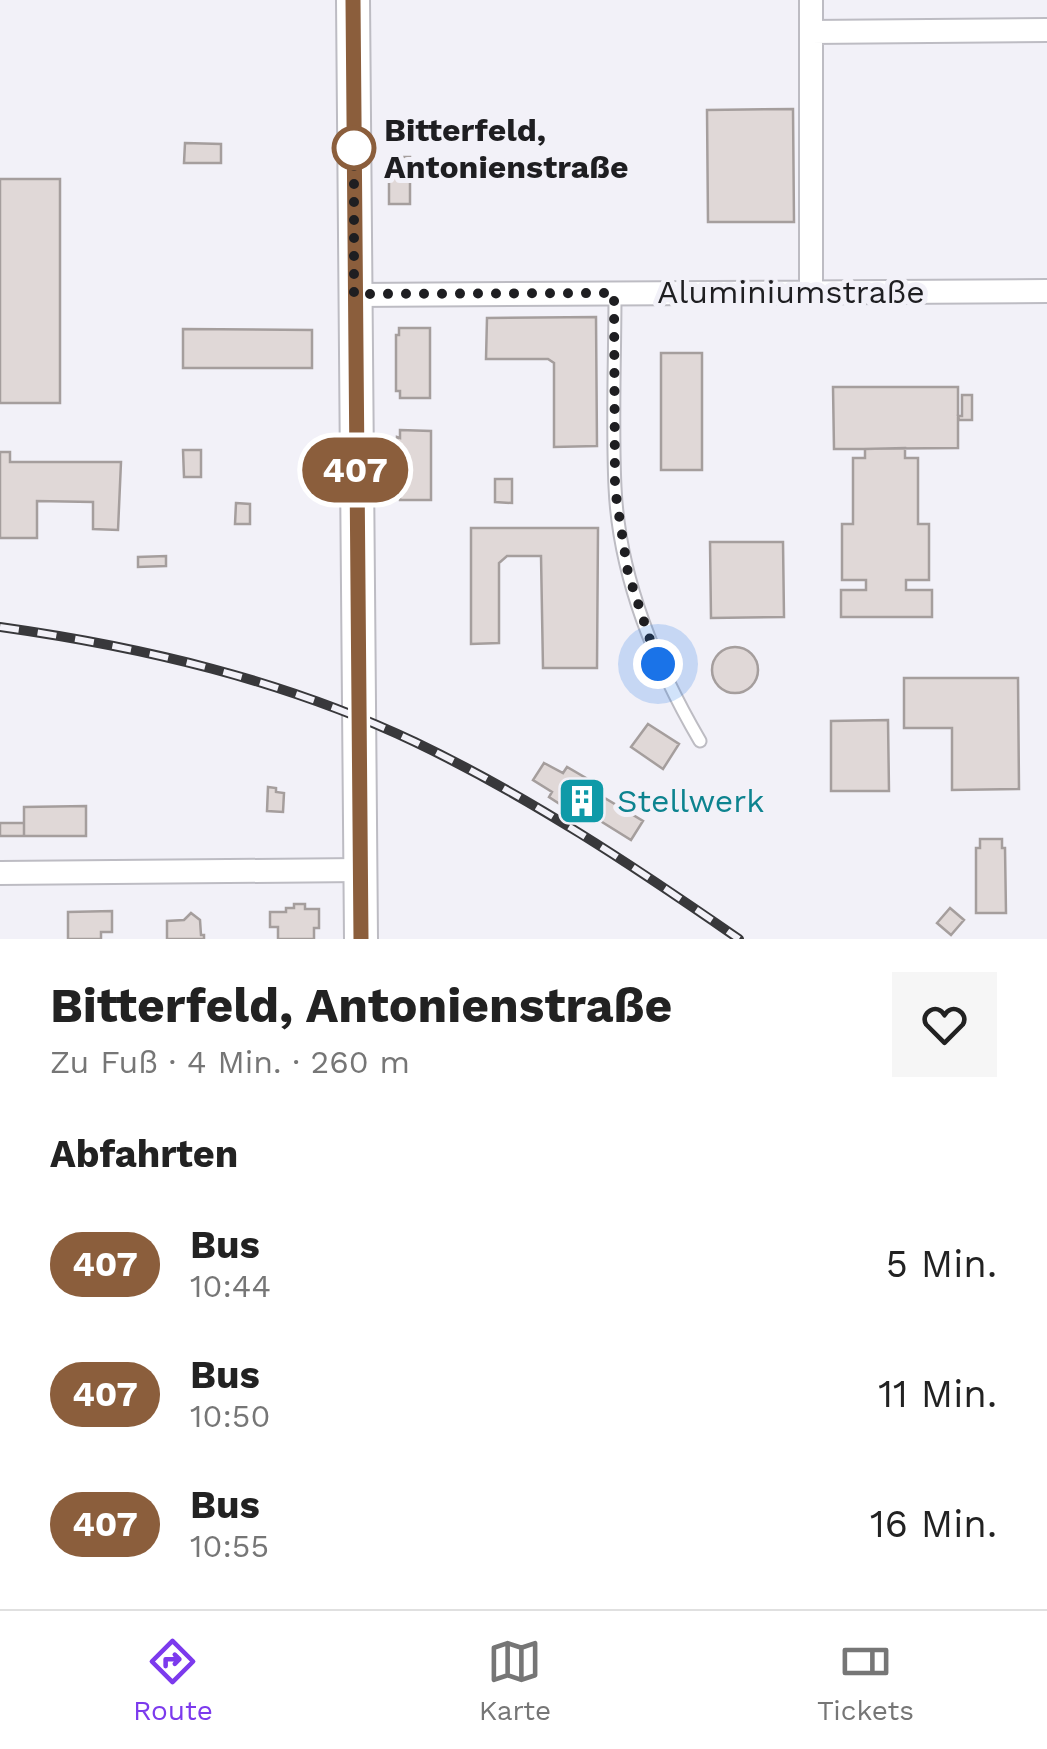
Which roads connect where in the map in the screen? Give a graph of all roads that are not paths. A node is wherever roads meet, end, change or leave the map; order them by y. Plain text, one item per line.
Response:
1 (353, 0) edge
2 (810, 0) edge
3 (1047, 30) edge
4 (810, 32) junction
5 (1047, 291) edge
6 (810, 292) junction
7 (614, 293) junction
8 (354, 294) junction
9 (700, 742) dead end
10 (360, 870) junction
11 (0, 873) edge
12 (361, 939) edge

1 - 8 street
2 - 4 street
3 - 4 street
4 - 6 street
5 - 6 street, Aluminiumstraße
6 - 7 street, Aluminiumstraße
7 - 8 street, Aluminiumstraße
7 - 9 lane
8 - 10 street
10 - 11 street
10 - 12 street

